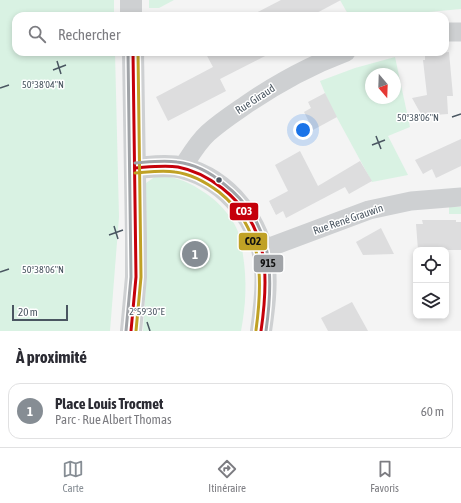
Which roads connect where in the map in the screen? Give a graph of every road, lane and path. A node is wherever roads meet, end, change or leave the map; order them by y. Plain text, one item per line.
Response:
1 (131, 0) edge
2 (131, 12) edge
3 (449, 32) edge
4 (461, 32) edge
5 (132, 56) edge
6 (336, 56) edge
7 (135, 168) junction
8 (182, 168) junction
9 (461, 197) edge
10 (262, 250) junction
11 (131, 331) edge
12 (261, 331) edge

1 - 2 street
3 - 4 street
5 - 7 street
6 - 8 street, Rue Giraud
7 - 8 street
7 - 11 street
8 - 10 street
9 - 10 street, Rue René Grauwin
10 - 12 street

